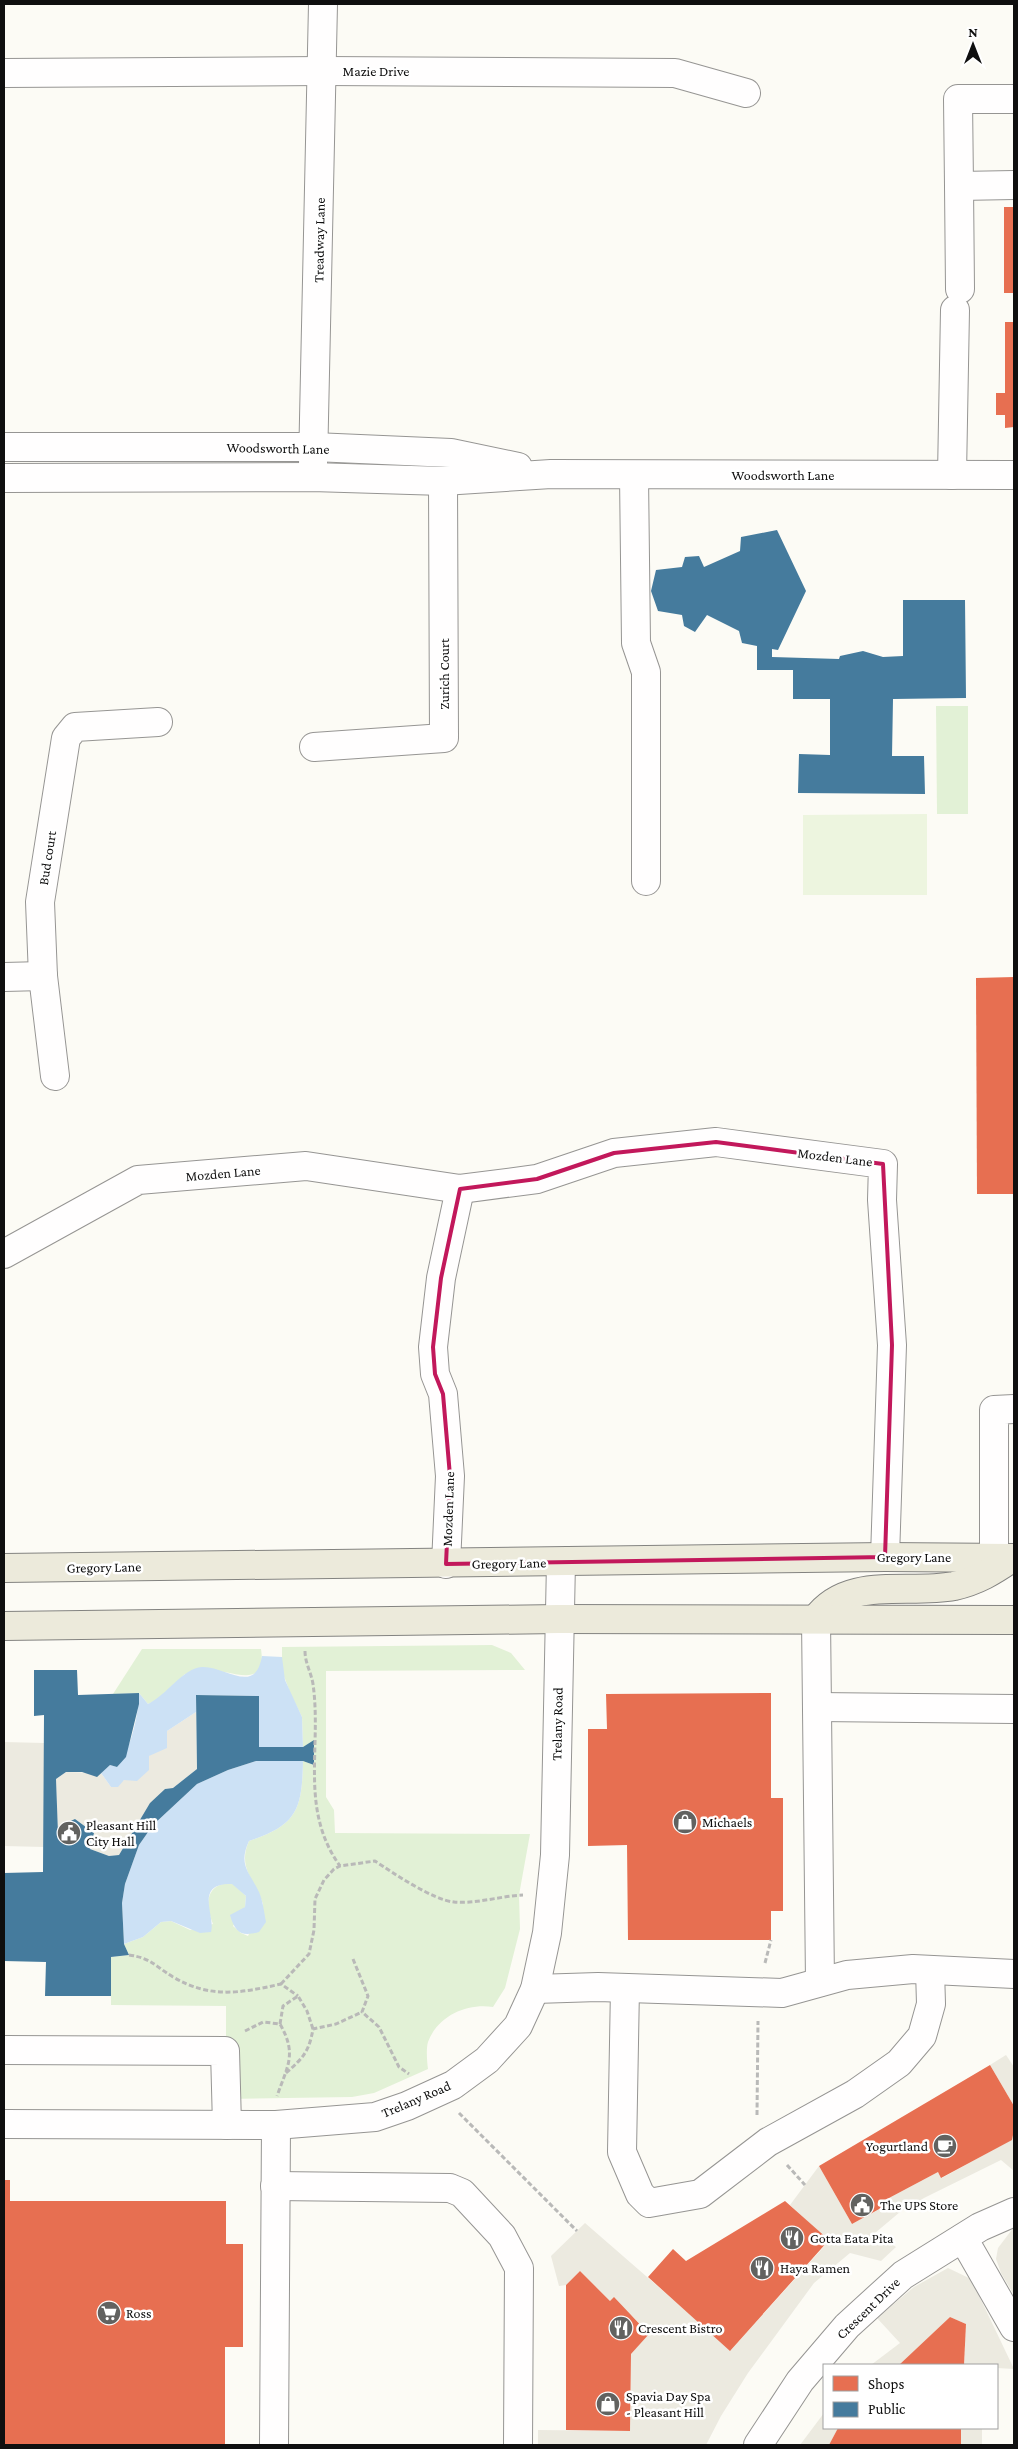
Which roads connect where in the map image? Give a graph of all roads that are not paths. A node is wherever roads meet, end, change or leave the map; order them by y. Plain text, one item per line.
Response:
1 (323, 4) edge
2 (322, 71) junction
3 (4, 74) edge
4 (746, 93) dead end
5 (1014, 99) edge
6 (1014, 185) edge
7 (959, 186) junction
8 (4, 447) edge
9 (314, 447) junction
10 (551, 474) junction
11 (634, 475) junction
12 (952, 475) junction
13 (1014, 475) edge
14 (312, 477) junction
15 (4, 478) edge
16 (443, 481) junction
17 (158, 722) dead end
18 (314, 747) dead end
19 (646, 881) dead end
20 (43, 976) junction
21 (4, 977) edge
22 (54, 1076) dead end
23 (460, 1189) junction
24 (4, 1254) edge
25 (1014, 1409) edge
26 (885, 1556) junction
27 (1007, 1558) edge
28 (561, 1562) junction
29 (446, 1564) junction
30 (4, 1568) edge
31 (559, 1619) junction
32 (816, 1619) junction
33 (1014, 1620) edge
34 (4, 1626) edge
35 (817, 1707) junction
36 (1014, 1709) edge
37 (930, 1970) junction
38 (1014, 1974) edge
39 (820, 1982) junction
40 (625, 1988) junction
41 (535, 1989) junction
42 (4, 2050) edge
43 (4, 2124) edge
44 (227, 2125) junction
45 (276, 2125) junction
46 (275, 2186) junction
47 (1014, 2212) edge
48 (963, 2238) junction
49 (1014, 2327) edge
50 (274, 2445) edge
51 (518, 2445) edge
52 (758, 2445) edge

1 - 2 street, Treadway Lane
2 - 3 street, Mazie Drive
2 - 4 street, Mazie Drive
2 - 9 street, Treadway Lane
5 - 7 street
6 - 7 street
7 - 12 street
8 - 9 street, Woodsworth Lane
9 - 10 street, Woodsworth Lane
9 - 14 street, Treadway Lane
10 - 11 street, Woodsworth Lane
10 - 16 street, Woodsworth Lane
11 - 12 street, Woodsworth Lane
11 - 19 street
12 - 13 street, Woodsworth Lane
14 - 15 street, Woodsworth Lane
14 - 16 street, Woodsworth Lane
16 - 18 street, Zurich Court
17 - 20 street, Bud court
20 - 21 street
20 - 22 street, Bud court
23 - 24 street, Mozden Lane
23 - 26 street, Mozden Lane
23 - 29 street, Mozden Lane
25 - 27 street
26 - 27 main road, Gregory Lane
26 - 28 main road, Gregory Lane
27 - 32 main road
28 - 29 main road, Gregory Lane
28 - 31 street, Trelany Road
29 - 30 main road, Gregory Lane
31 - 32 main road
31 - 34 main road
31 - 41 street, Trelany Road
32 - 33 main road
32 - 35 street
35 - 36 street
35 - 39 street
37 - 38 street
37 - 39 street
37 - 40 street
39 - 40 street
40 - 41 street
41 - 45 street, Trelany Road
42 - 44 street
43 - 44 street, Trelany Road
44 - 45 street, Trelany Road
45 - 46 street
46 - 50 street
46 - 51 street
47 - 48 street, Crescent Drive
48 - 49 street
48 - 52 street, Crescent Drive

